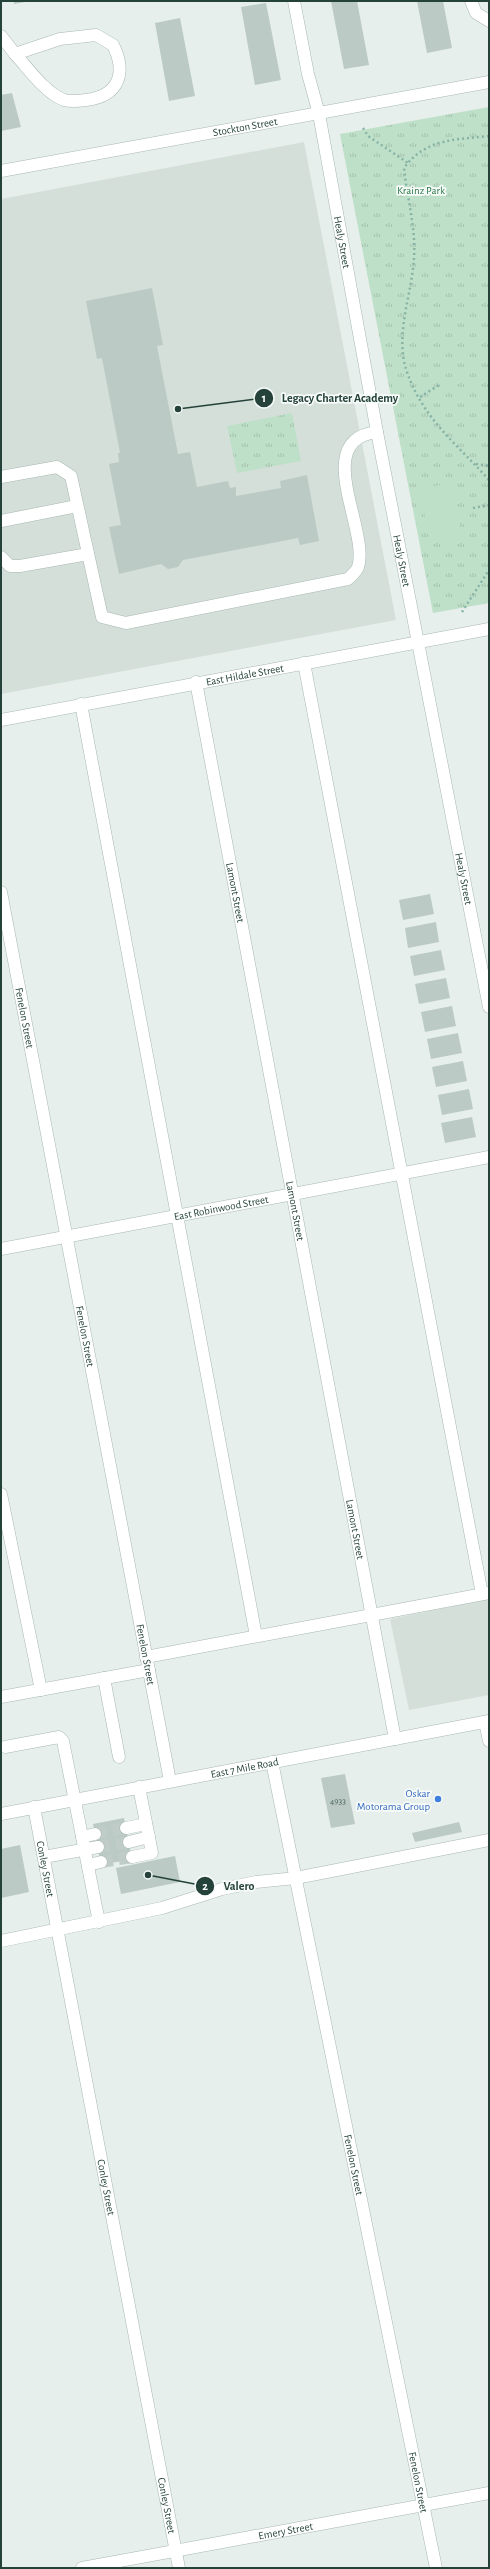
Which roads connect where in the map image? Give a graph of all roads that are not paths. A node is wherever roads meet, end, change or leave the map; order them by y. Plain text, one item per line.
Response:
1 (294, 1) edge
2 (471, 1) edge
3 (489, 22) edge
4 (1, 36) edge
5 (15, 54) junction
6 (489, 82) edge
7 (319, 114) junction
8 (1, 171) edge
9 (377, 432) junction
10 (1, 477) edge
11 (77, 506) junction
12 (1, 521) edge
13 (88, 554) junction
14 (1, 557) edge
15 (489, 629) edge
16 (417, 643) junction
17 (304, 663) junction
18 (196, 682) junction
19 (81, 704) junction
20 (1, 720) edge
21 (1, 892) edge
22 (489, 1007) edge
23 (489, 1157) edge
24 (402, 1173) junction
25 (292, 1194) junction
26 (177, 1216) junction
27 (67, 1237) junction
28 (1, 1249) edge
29 (1, 1494) edge
30 (485, 1593) edge
31 (371, 1614) junction
32 (256, 1636) junction
33 (146, 1657) junction
34 (149, 1670) junction
35 (104, 1678) junction
36 (41, 1690) junction
37 (1, 1697) edge
38 (487, 1721) edge
39 (395, 1739) junction
40 (489, 1741) edge
41 (5, 1747) dead end
42 (119, 1757) dead end
43 (272, 1762) junction
44 (170, 1781) junction
45 (139, 1787) junction
46 (75, 1799) junction
47 (34, 1807) junction
48 (1, 1814) edge
49 (146, 1824) junction
50 (126, 1828) tunnel mouth
51 (95, 1834) tunnel mouth
52 (82, 1837) junction
53 (149, 1837) junction
54 (489, 1840) edge
55 (129, 1842) tunnel mouth
56 (98, 1847) tunnel mouth
57 (85, 1850) junction
58 (44, 1857) junction
59 (132, 1857) tunnel mouth
60 (101, 1862) tunnel mouth
61 (88, 1865) junction
62 (296, 1878) junction
63 (99, 1922) junction
64 (58, 1931) junction
65 (1, 1941) edge
66 (489, 2493) edge
67 (424, 2505) junction
68 (175, 2551) junction
69 (82, 2568) edge
70 (179, 2568) edge
71 (436, 2568) edge

1 - 7 street, Healy Street
2 - 3 street
4 - 5 street
5 - 5 street
6 - 7 street, Stockton Street
7 - 8 street, Stockton Street
7 - 9 street, Healy Street
9 - 13 street
9 - 16 street, Healy Street
10 - 11 street
11 - 12 street
11 - 13 street
13 - 14 street
15 - 16 street, East Hildale Street
16 - 17 street, East Hildale Street
16 - 22 street, Healy Street
17 - 18 street, East Hildale Street
17 - 24 street
18 - 19 street, East Hildale Street
18 - 25 street, Lamont Street
19 - 20 street, East Hildale Street
19 - 26 street
21 - 27 street, Fenelon Street
23 - 24 street, East Robinwood Street
24 - 25 street, East Robinwood Street
24 - 30 street
25 - 26 street, East Robinwood Street
25 - 31 street, Lamont Street
26 - 27 street, East Robinwood Street
26 - 32 street
27 - 28 street, East Robinwood Street
27 - 33 street, Fenelon Street
29 - 36 street
30 - 31 street
31 - 32 street
31 - 39 street, Lamont Street
32 - 33 street
33 - 34 street, Fenelon Street
34 - 35 street
34 - 44 street, Fenelon Street
35 - 36 street
35 - 42 street
36 - 37 street
38 - 39 street, East 7 Mile Road
38 - 40 street
39 - 43 street, East 7 Mile Road
41 - 46 street
43 - 44 street, East 7 Mile Road
43 - 62 street, Fenelon Street
44 - 45 street, East 7 Mile Road
45 - 46 street, East 7 Mile Road
45 - 49 street
46 - 47 street, East 7 Mile Road
46 - 52 street
47 - 48 street, East 7 Mile Road
47 - 58 street, Conley Street
49 - 50 street
49 - 53 street
51 - 52 street
52 - 57 street
53 - 55 street
53 - 59 street
54 - 62 street
56 - 57 street
57 - 58 street
57 - 61 street
58 - 64 street, Conley Street
60 - 61 street
61 - 63 street
62 - 63 street
62 - 67 street, Fenelon Street
63 - 64 street
64 - 65 street
64 - 68 street, Conley Street
66 - 67 street, Emery Street
67 - 68 street, Emery Street
67 - 71 street, Fenelon Street
68 - 69 street, Emery Street
68 - 70 street, Conley Street

